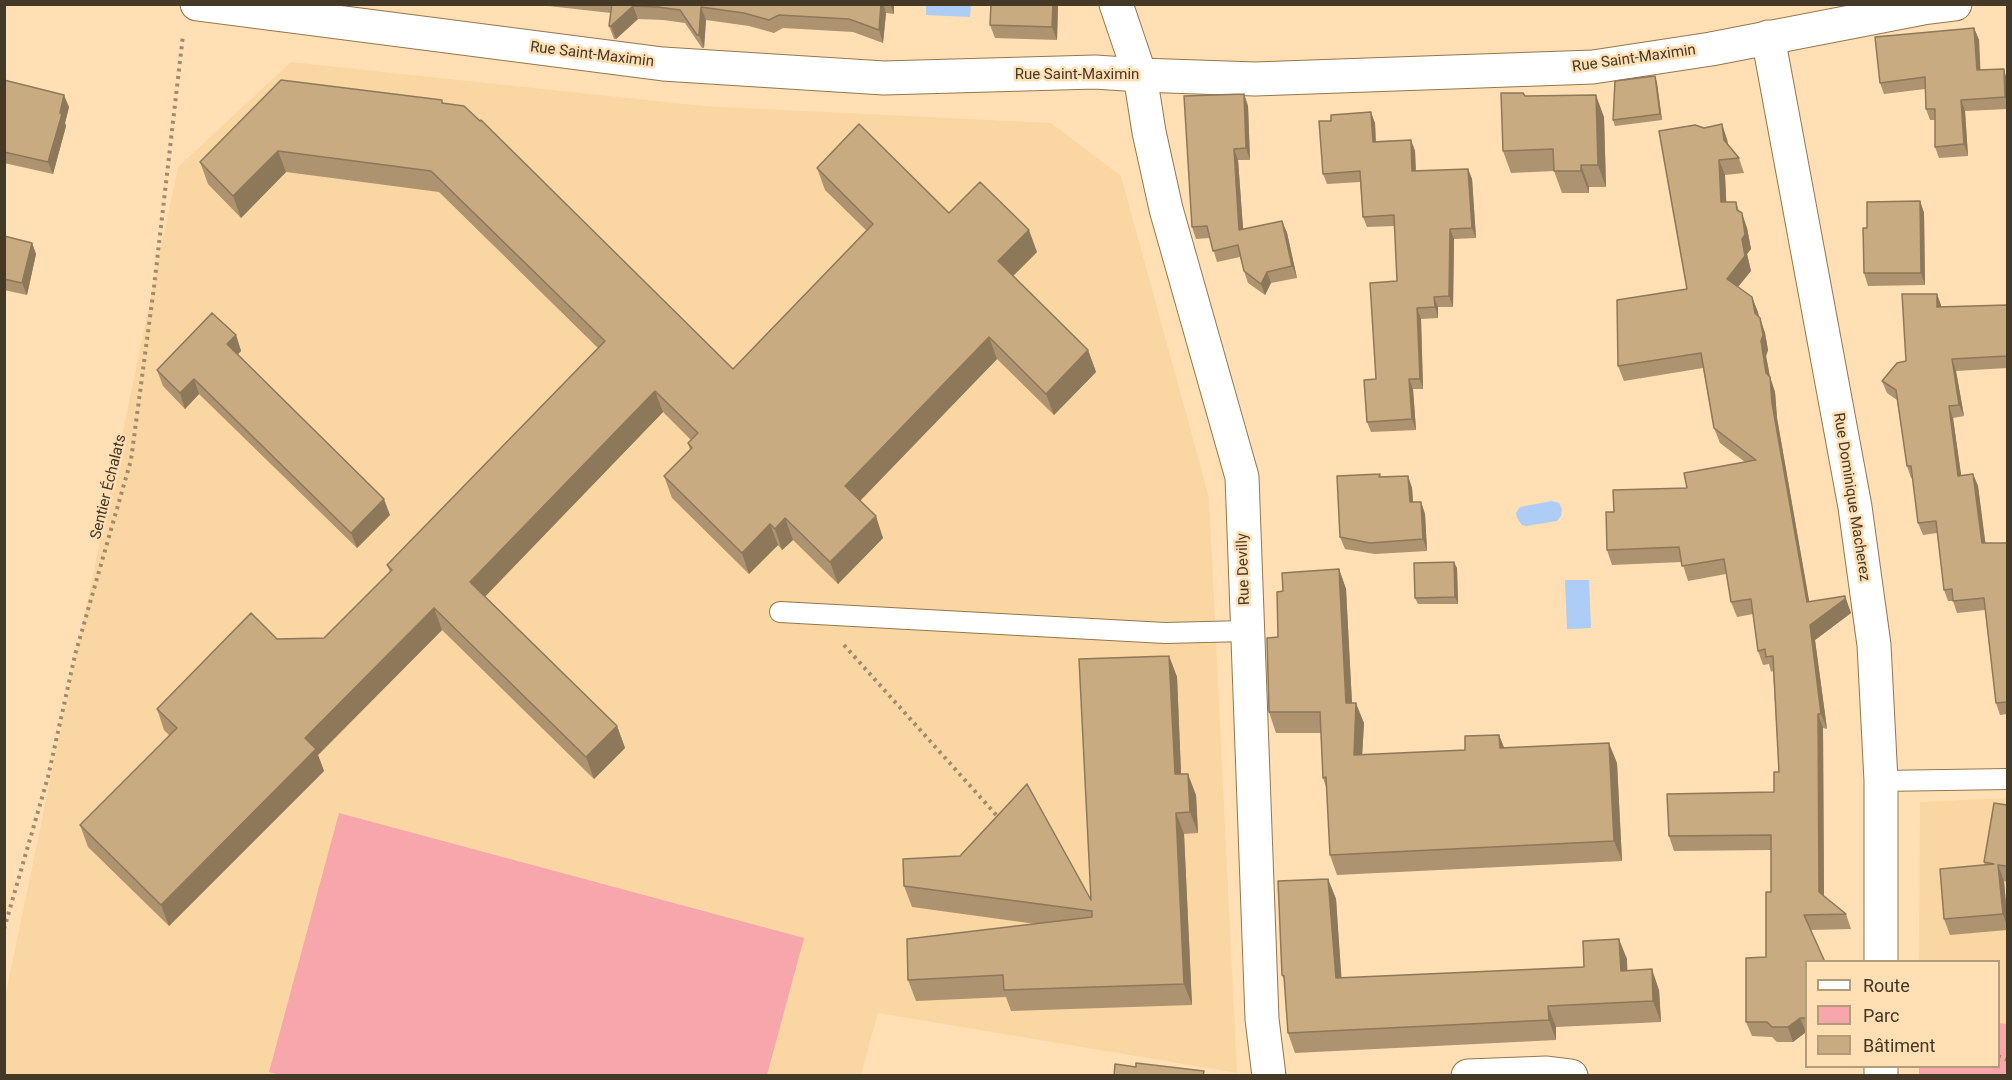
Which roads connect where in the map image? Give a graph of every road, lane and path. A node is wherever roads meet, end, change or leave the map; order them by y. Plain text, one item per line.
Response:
1 (1116, 4) edge
2 (1955, 4) edge
3 (190, 16) edge
4 (1768, 37) junction
5 (1140, 75) junction
6 (780, 612) dead end
7 (817, 614) junction
8 (1246, 631) junction
9 (2007, 779) edge
10 (1881, 781) junction
11 (999, 819) edge
12 (4, 929) edge
13 (1881, 960) edge
14 (1881, 1075) edge
15 (1269, 1076) edge
16 (1468, 1076) edge
17 (1571, 1076) edge
18 (1874, 1076) edge

1 - 5 street, Rue Devilly
2 - 4 street, Rue Saint-Maximin
3 - 5 street, Rue Saint-Maximin
3 - 12 path, Sentier Échalats
4 - 5 street, Rue Saint-Maximin
4 - 10 street, Rue Dominique Macherez
5 - 8 street, Rue Devilly
6 - 7 lane
7 - 8 lane
7 - 11 path
8 - 15 street, Rue Devilly
9 - 10 lane
10 - 13 street, Rue Dominique Macherez
14 - 18 street
16 - 17 street

